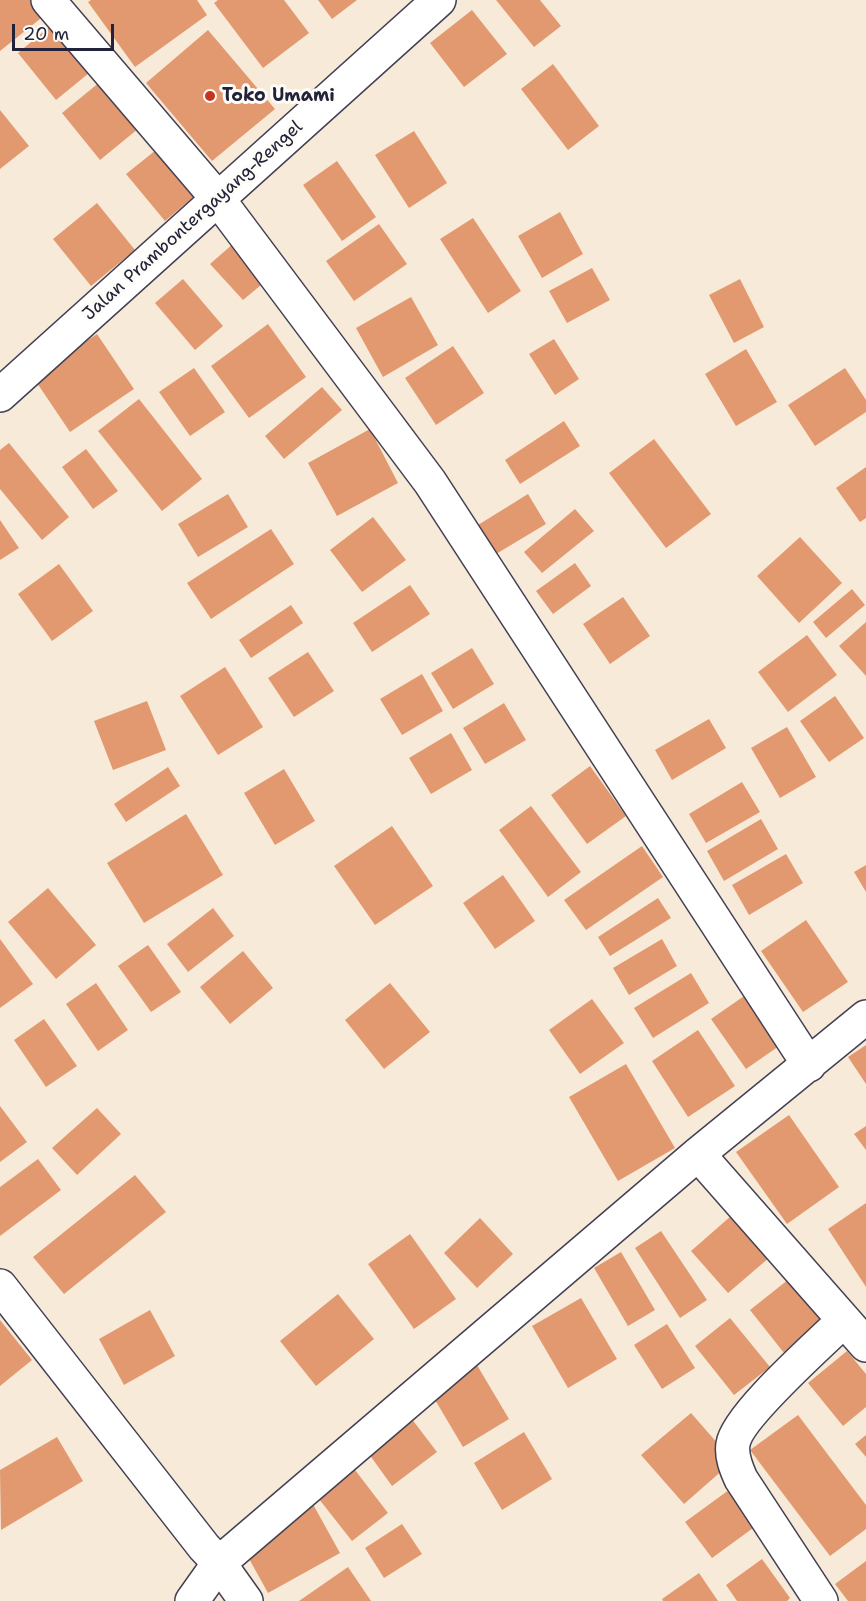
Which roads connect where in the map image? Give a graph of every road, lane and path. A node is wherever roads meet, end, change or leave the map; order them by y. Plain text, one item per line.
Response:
1 (48, 0) edge
2 (439, 0) edge
3 (218, 199) junction
4 (0, 395) edge
5 (866, 1017) edge
6 (809, 1065) junction
7 (698, 1154) junction
8 (0, 1286) edge
9 (844, 1320) junction
10 (866, 1345) edge
11 (219, 1563) junction
12 (192, 1601) edge
13 (246, 1601) edge
14 (821, 1601) edge

1 - 3 street
2 - 3 street, Jalan Prambontergayang-Rengel
3 - 4 street, Jalan Prambontergayang-Rengel
3 - 6 street
5 - 6 street
6 - 7 street
7 - 9 street
7 - 11 street
8 - 11 street
9 - 10 street
9 - 14 street
11 - 12 street
11 - 13 street

